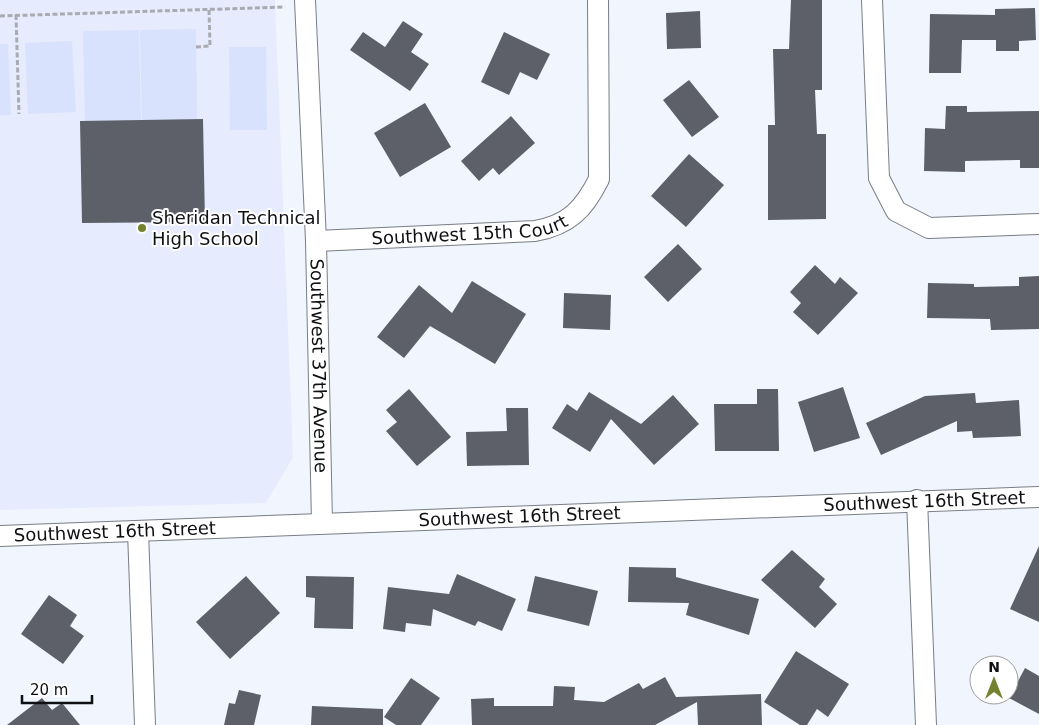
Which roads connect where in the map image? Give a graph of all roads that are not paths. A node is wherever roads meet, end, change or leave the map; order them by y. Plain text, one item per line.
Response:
1 (598, 0) edge
2 (872, 0) edge
3 (305, 3) edge
4 (1039, 224) edge
5 (316, 241) junction
6 (1039, 497) edge
7 (917, 500) junction
8 (322, 523) junction
9 (138, 532) junction
10 (0, 536) edge
11 (145, 725) edge
12 (926, 725) edge

1 - 5 street, Southwest 15th Court
2 - 4 street
3 - 5 street, Southwest 37th Avenue
5 - 8 street, Southwest 37th Avenue
6 - 7 street, Southwest 16th Street
7 - 8 street, Southwest 16th Street
7 - 12 street
8 - 9 street, Southwest 16th Street
9 - 10 street, Southwest 16th Street
9 - 11 street

